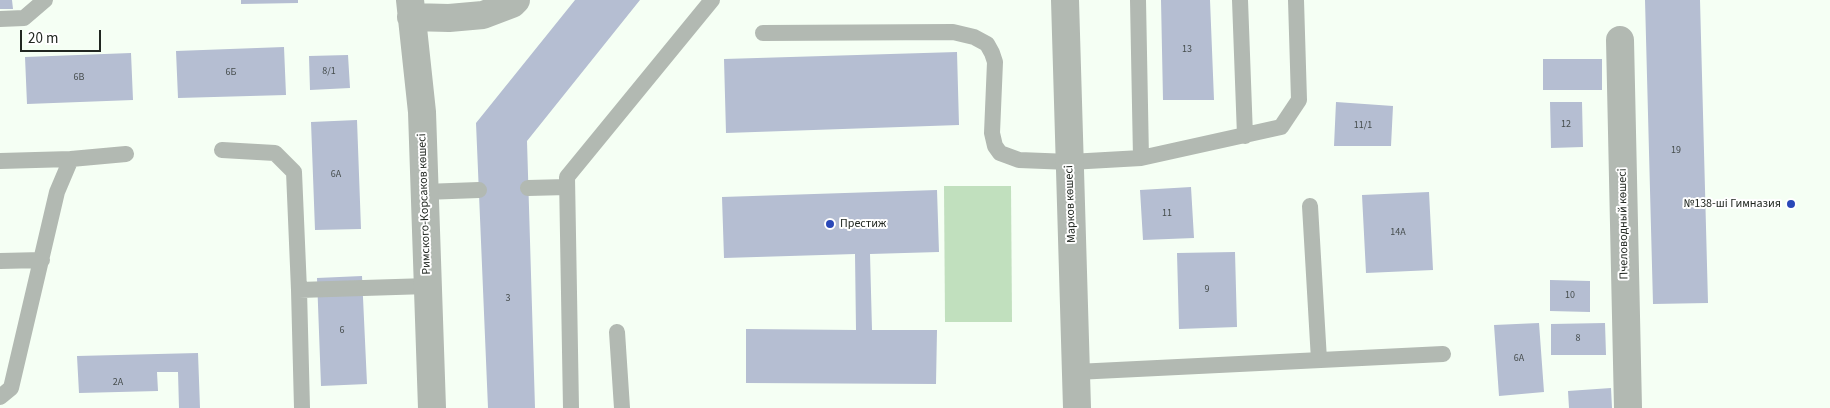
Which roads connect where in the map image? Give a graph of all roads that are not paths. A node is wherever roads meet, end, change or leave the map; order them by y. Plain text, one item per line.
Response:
1 (45, 0) edge
2 (516, 0) edge
3 (712, 0) edge
4 (1065, 0) edge
5 (1138, 0) edge
6 (1240, 0) edge
7 (1296, 0) edge
8 (410, 8) edge
9 (0, 19) edge
10 (763, 32) dead end
11 (1620, 40) dead end
12 (1245, 136) junction
13 (222, 150) dead end
14 (126, 154) dead end
15 (1142, 158) junction
16 (72, 159) junction
17 (0, 161) edge
18 (1070, 162) junction
19 (567, 187) junction
20 (528, 188) dead end
21 (479, 190) dead end
22 (424, 192) junction
23 (1310, 206) dead end
24 (42, 260) junction
25 (0, 261) edge
26 (428, 286) junction
27 (299, 290) junction
28 (617, 332) dead end
29 (1443, 354) dead end
30 (1319, 360) junction
31 (1076, 372) junction
32 (0, 397) edge
33 (302, 408) edge
34 (432, 408) edge
35 (571, 408) edge
36 (622, 408) edge
37 (1077, 408) edge
38 (1628, 408) edge

1 - 9 lane
2 - 8 street
3 - 19 lane
4 - 18 street, Марков көшесі
5 - 15 lane
6 - 12 lane
7 - 12 lane
8 - 22 street, Римского-Корсаков көшесі
10 - 18 lane
11 - 38 street, Пчеловодный көшесі
12 - 15 lane
13 - 27 lane
14 - 16 lane
15 - 18 lane
16 - 17 lane
16 - 24 lane
18 - 31 street, Марков көшесі
19 - 20 lane
19 - 35 lane
21 - 22 lane
22 - 26 street, Римского-Корсаков көшесі
23 - 30 lane
24 - 25 lane
24 - 32 lane
26 - 27 lane
26 - 34 street, Римского-Корсаков көшесі
27 - 33 lane
28 - 36 lane
29 - 30 lane
30 - 31 lane
31 - 37 street, Марков көшесі

